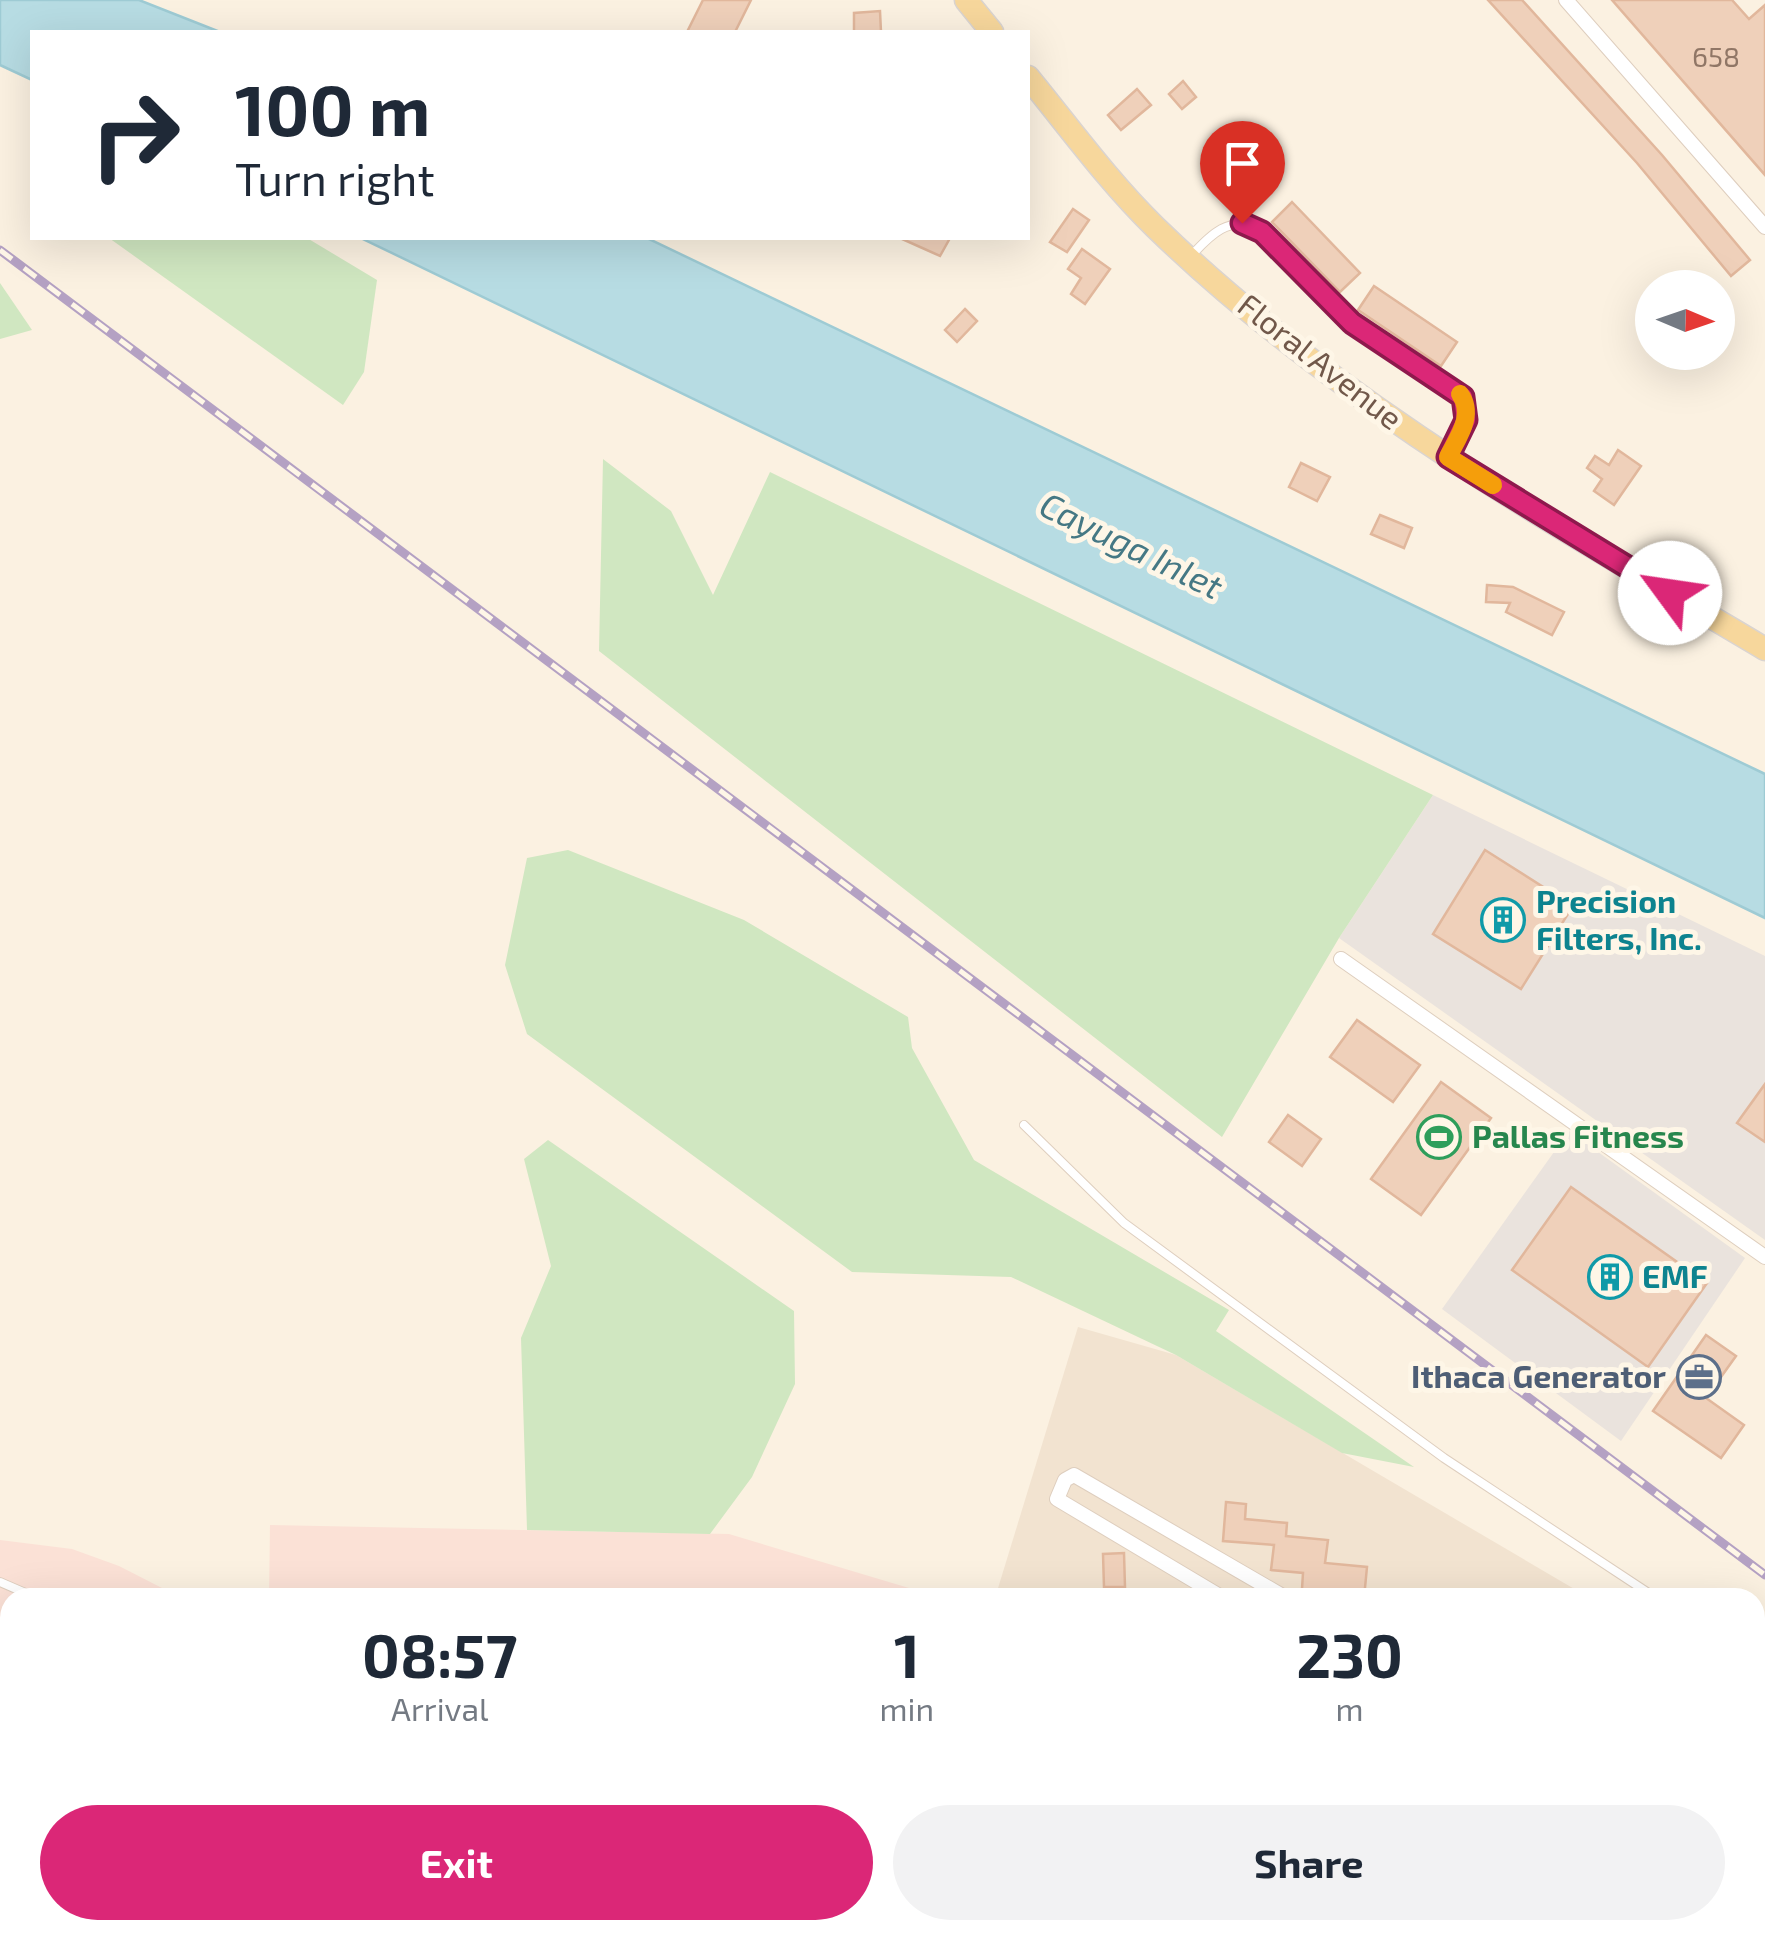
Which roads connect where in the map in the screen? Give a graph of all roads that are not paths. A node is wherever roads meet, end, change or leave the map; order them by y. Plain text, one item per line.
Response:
1 (966, 0) edge
2 (1566, 0) edge
3 (990, 30) edge
4 (1030, 79) edge
5 (1765, 228) edge
6 (1189, 258) junction
7 (1448, 457) junction
8 (1765, 649) edge
9 (1341, 959) dead end
10 (1024, 1125) dead end
11 (1765, 1257) edge
12 (1253, 1578) junction
13 (1206, 1588) edge
14 (1251, 1588) edge
15 (1270, 1588) edge
16 (1641, 1588) edge

1 - 3 main road
2 - 5 street
4 - 6 main road, Floral Avenue
6 - 7 main road, Floral Avenue
6 - 7 lane
7 - 8 main road, Floral Avenue
9 - 11 street
10 - 16 lane
12 - 13 street
12 - 14 street
12 - 15 street

